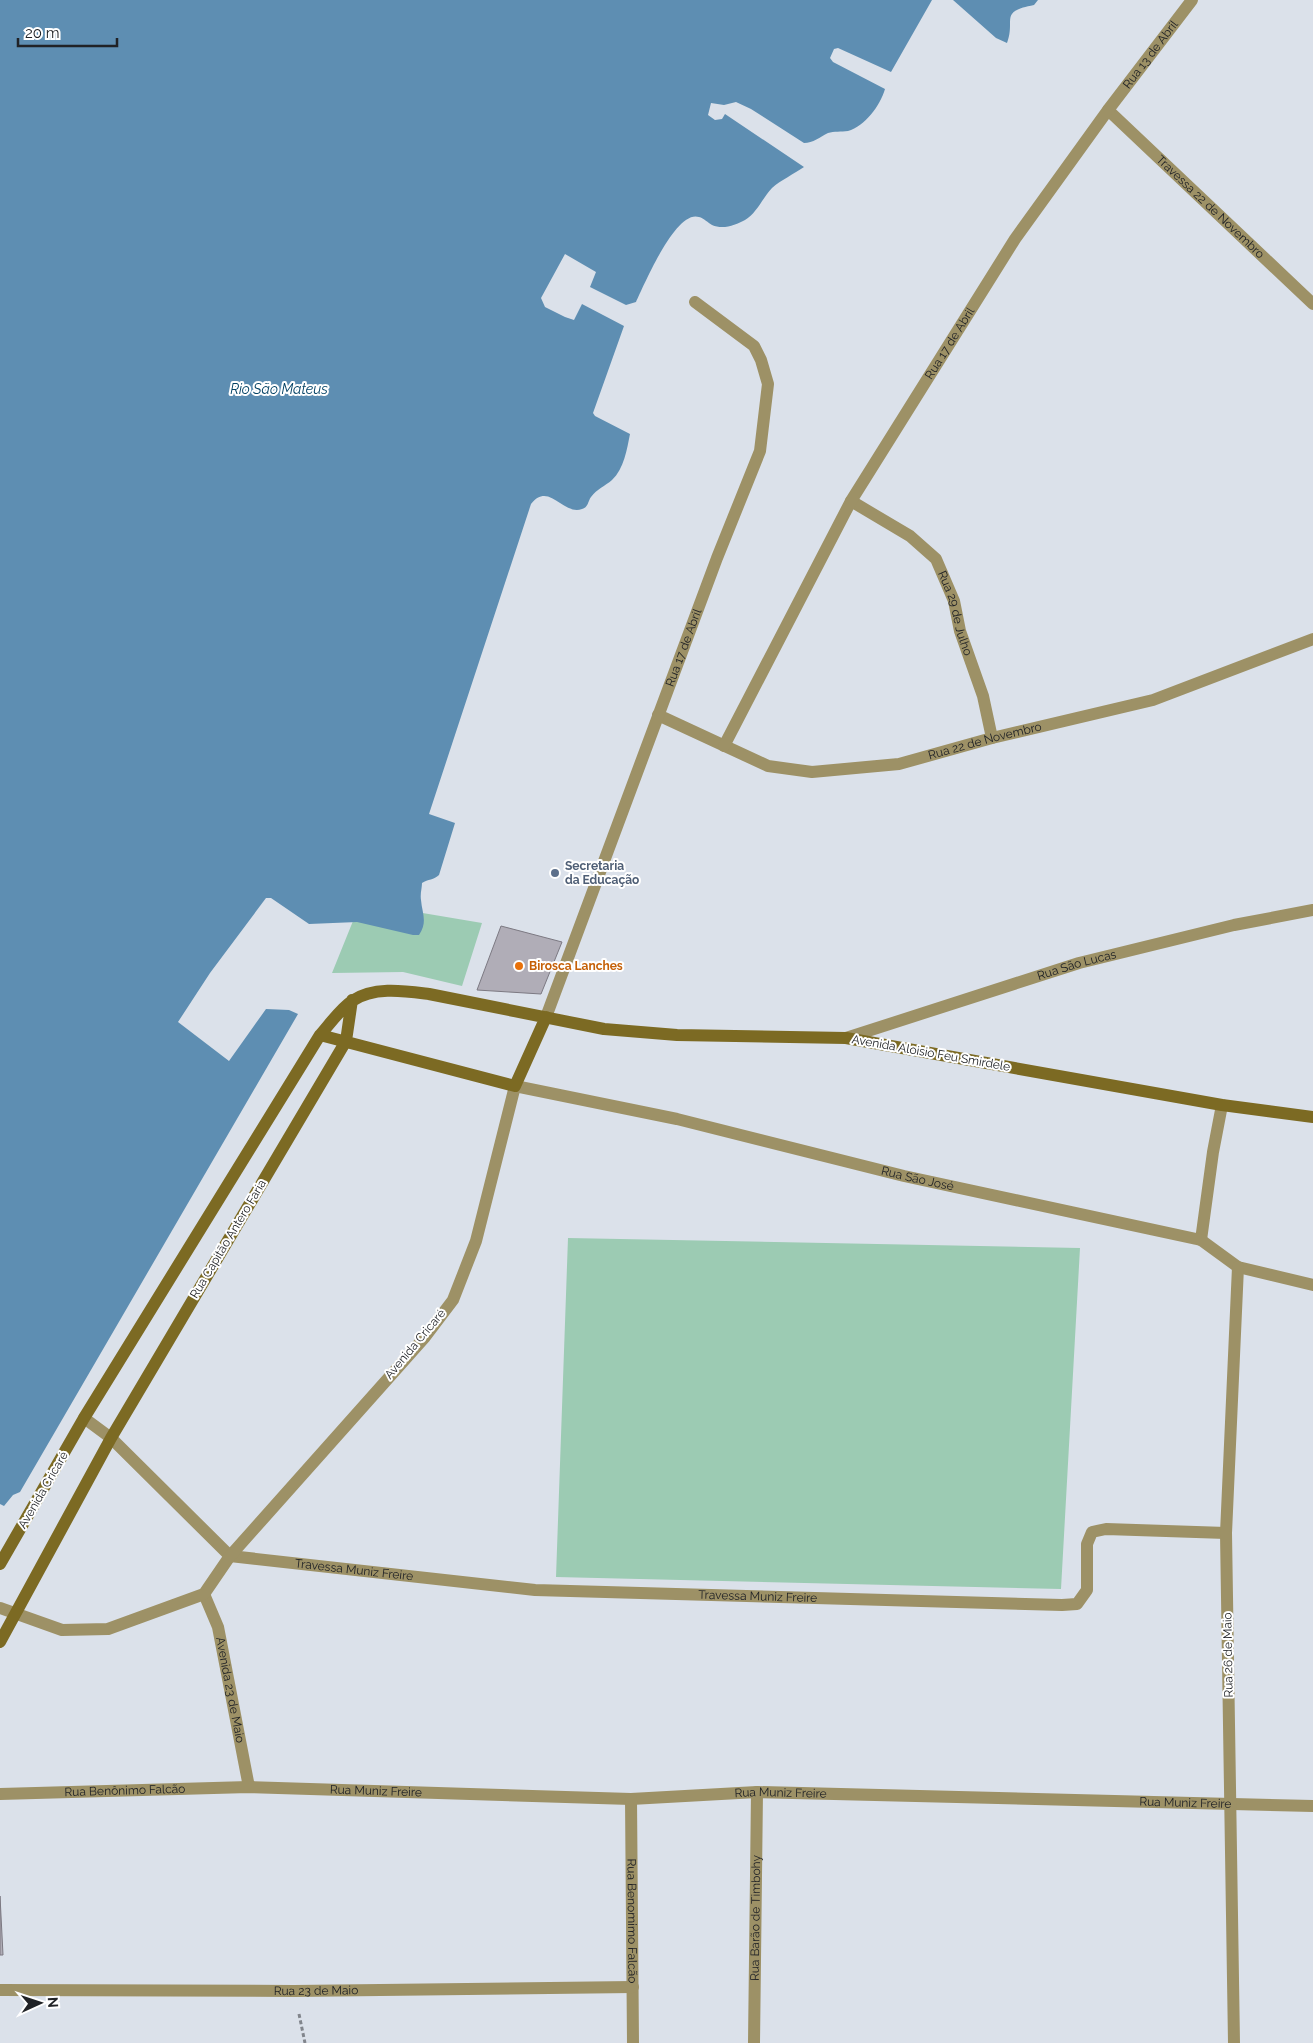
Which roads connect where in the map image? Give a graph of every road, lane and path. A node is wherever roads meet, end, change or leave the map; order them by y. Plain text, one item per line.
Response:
1 (1192, 0) edge
2 (1108, 110) junction
3 (696, 302) dead end
4 (1313, 304) edge
5 (851, 501) junction
6 (1313, 639) edge
7 (658, 715) junction
8 (992, 738) junction
9 (724, 746) junction
10 (1313, 910) edge
11 (352, 1000) junction
12 (546, 1017) junction
13 (320, 1035) junction
14 (846, 1038) junction
15 (346, 1040) junction
16 (515, 1086) junction
17 (1222, 1105) junction
18 (1313, 1117) edge
19 (1200, 1240) junction
20 (1238, 1267) junction
21 (1313, 1285) edge
22 (84, 1418) junction
23 (111, 1438) junction
24 (1226, 1534) junction
25 (230, 1556) junction
26 (0, 1564) edge
27 (204, 1594) junction
28 (0, 1608) edge
29 (14, 1613) junction
30 (0, 1642) edge
31 (249, 1787) junction
32 (756, 1792) junction
33 (0, 1794) edge
34 (631, 1799) junction
35 (1231, 1804) junction
36 (1313, 1806) edge
37 (633, 1987) junction
38 (0, 1990) edge
39 (633, 2043) edge
40 (754, 2043) edge
41 (1234, 2043) edge

1 - 2 street, Rua 13 de Abril
2 - 4 street, Travessa 22 de Novembro
2 - 5 street, Rua 17 de Abril
3 - 7 street, Rua 17 de Abril
5 - 8 street, Rua 29 de Julho
5 - 9 street, Rua 17 de Abril
6 - 8 street, Rua 22 de Novembro
7 - 9 street, Rua 22 de Novembro
7 - 12 street, Rua 17 de Abril
8 - 9 street, Rua 22 de Novembro
10 - 14 street, Rua São Lucas
11 - 12 street
11 - 13 street
11 - 15 street, Rua Capitão Antero Faria
12 - 14 street, Avenida Aloisio Feu Smirdele
12 - 16 street
13 - 15 street
13 - 22 street
14 - 17 street, Avenida Aloisio Feu Smirdele
15 - 16 street
15 - 23 street, Rua Capitão Antero Faria
16 - 19 street, Rua São José
16 - 25 street, Avenida Cricaré
17 - 18 street, Avenida Aloisio Feu Smirdele
17 - 19 street
19 - 20 street, Rua São José
20 - 21 street, Rua São José
20 - 24 street, Rua 26 de Maio
22 - 23 street
22 - 26 street, Avenida Cricaré
23 - 25 street
23 - 29 street
24 - 25 street, Travessa Muniz Freire
24 - 35 street, Rua 26 de Maio
25 - 27 street, Avenida Cricaré
27 - 29 street
27 - 31 street, Avenida 23 de Maio
28 - 29 street
29 - 30 street
31 - 33 street, Rua Benônimo Falcão
31 - 34 street, Rua Muniz Freire
32 - 34 street, Rua Muniz Freire
32 - 35 street, Rua Muniz Freire
32 - 40 street, Rua Barão de Timbohy
34 - 37 street, Rua Benomimo Falcão
35 - 36 street, Rua Muniz Freire
35 - 41 street, Rua 26 de Maio
37 - 38 street, Rua 23 de Maio
37 - 39 street, Rua Benomimo Falcão

